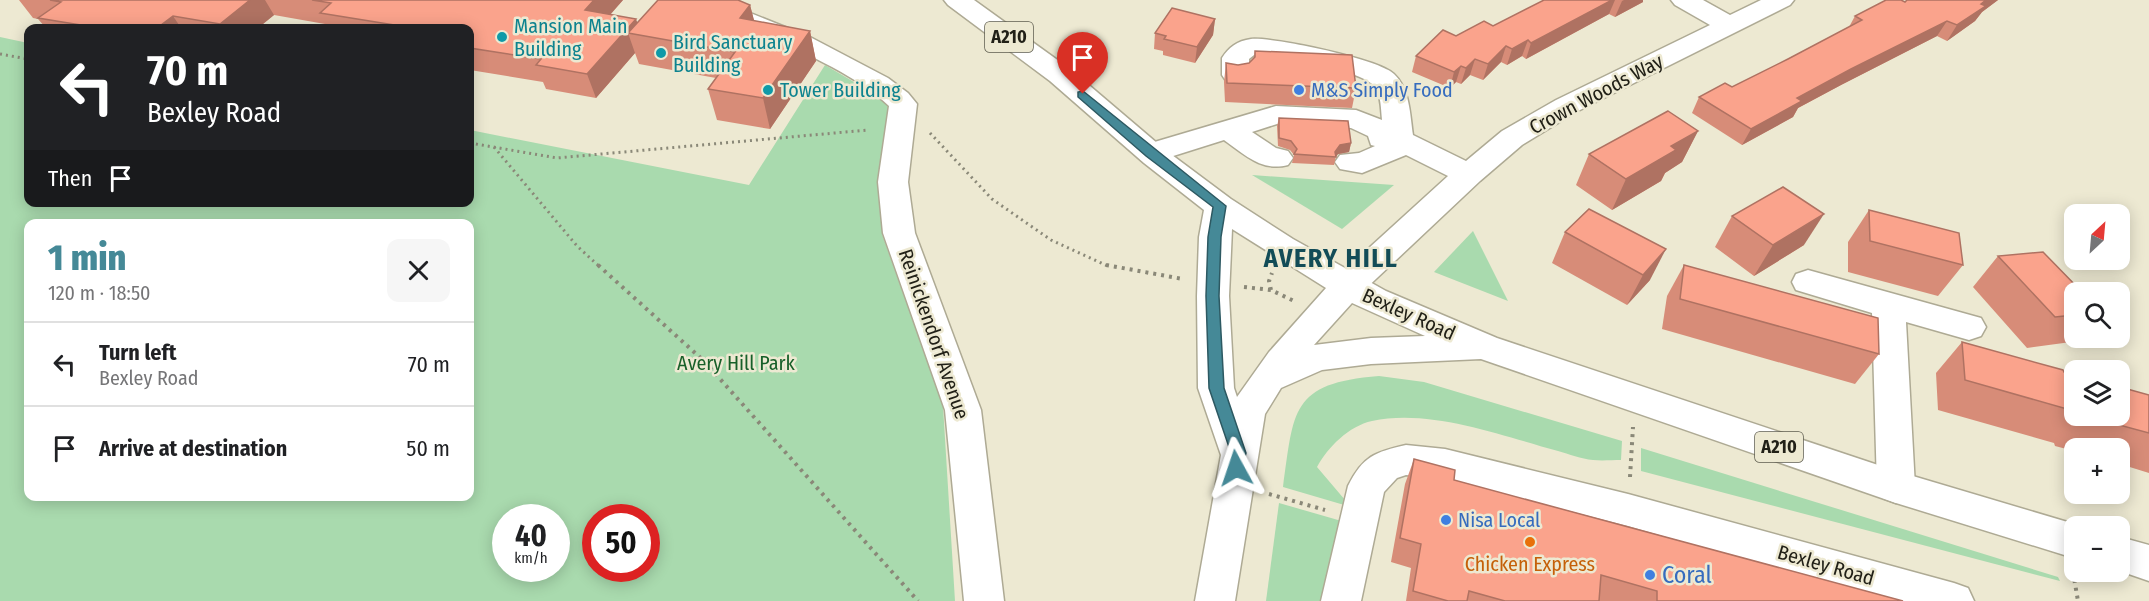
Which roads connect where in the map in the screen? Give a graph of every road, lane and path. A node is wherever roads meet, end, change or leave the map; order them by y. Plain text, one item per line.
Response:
1 (694, 0) edge
2 (957, 0) edge
3 (1684, 0) edge
4 (1781, 0) edge
5 (1731, 26) junction
6 (0, 54) edge
7 (24, 58) edge
8 (901, 115) junction
9 (1255, 126) junction
10 (474, 144) edge
11 (1399, 144) junction
12 (494, 147) junction
13 (1348, 149) edge
14 (1151, 153) junction
15 (1469, 174) junction
16 (1220, 206) junction
17 (1808, 282) dead end
18 (1213, 284) junction
19 (1348, 286) junction
20 (1888, 305) junction
21 (1320, 314) junction
22 (1969, 327) dead end
23 (1485, 347) junction
24 (1268, 378) junction
25 (1635, 398) junction
26 (1236, 468) junction
27 (1896, 487) junction
28 (1628, 510) junction
29 (1361, 520) junction
30 (2064, 538) edge
31 (2130, 557) edge
32 (2149, 563) edge
33 (918, 601) edge
34 (984, 601) edge
35 (1215, 601) edge
36 (1341, 601) edge
37 (1954, 601) edge

1 - 8 street
2 - 14 street, Bexley Road / A210
3 - 5 street
4 - 5 street, Crown Woods Way
5 - 15 street, Crown Woods Way
6 - 7 path
8 - 12 path
8 - 18 path
8 - 34 street, Reinickendorf Avenue
9 - 11 street
9 - 11 street
9 - 14 street
10 - 12 path
11 - 13 street
11 - 15 street
12 - 33 path
14 - 16 street, Bexley Road / A210
15 - 19 street, Crown Woods Way
16 - 18 street
16 - 19 street, Bexley Road / A210
17 - 20 street
18 - 21 path
18 - 26 street
19 - 21 street, Crown Woods Way
19 - 23 street, Bexley Road / A210
20 - 22 street
20 - 27 street
21 - 24 street, Crown Woods Way
23 - 24 street
23 - 25 street, Bexley Road / A210
24 - 26 street, Crown Woods Way
25 - 27 street, Bexley Road / A210
25 - 28 path
26 - 29 path
26 - 35 street, Crown Woods Way
27 - 30 street, Bexley Road / A210
28 - 29 street, Bexley Road
28 - 37 street, Bexley Road
29 - 36 street, Bexley Road
31 - 32 street

